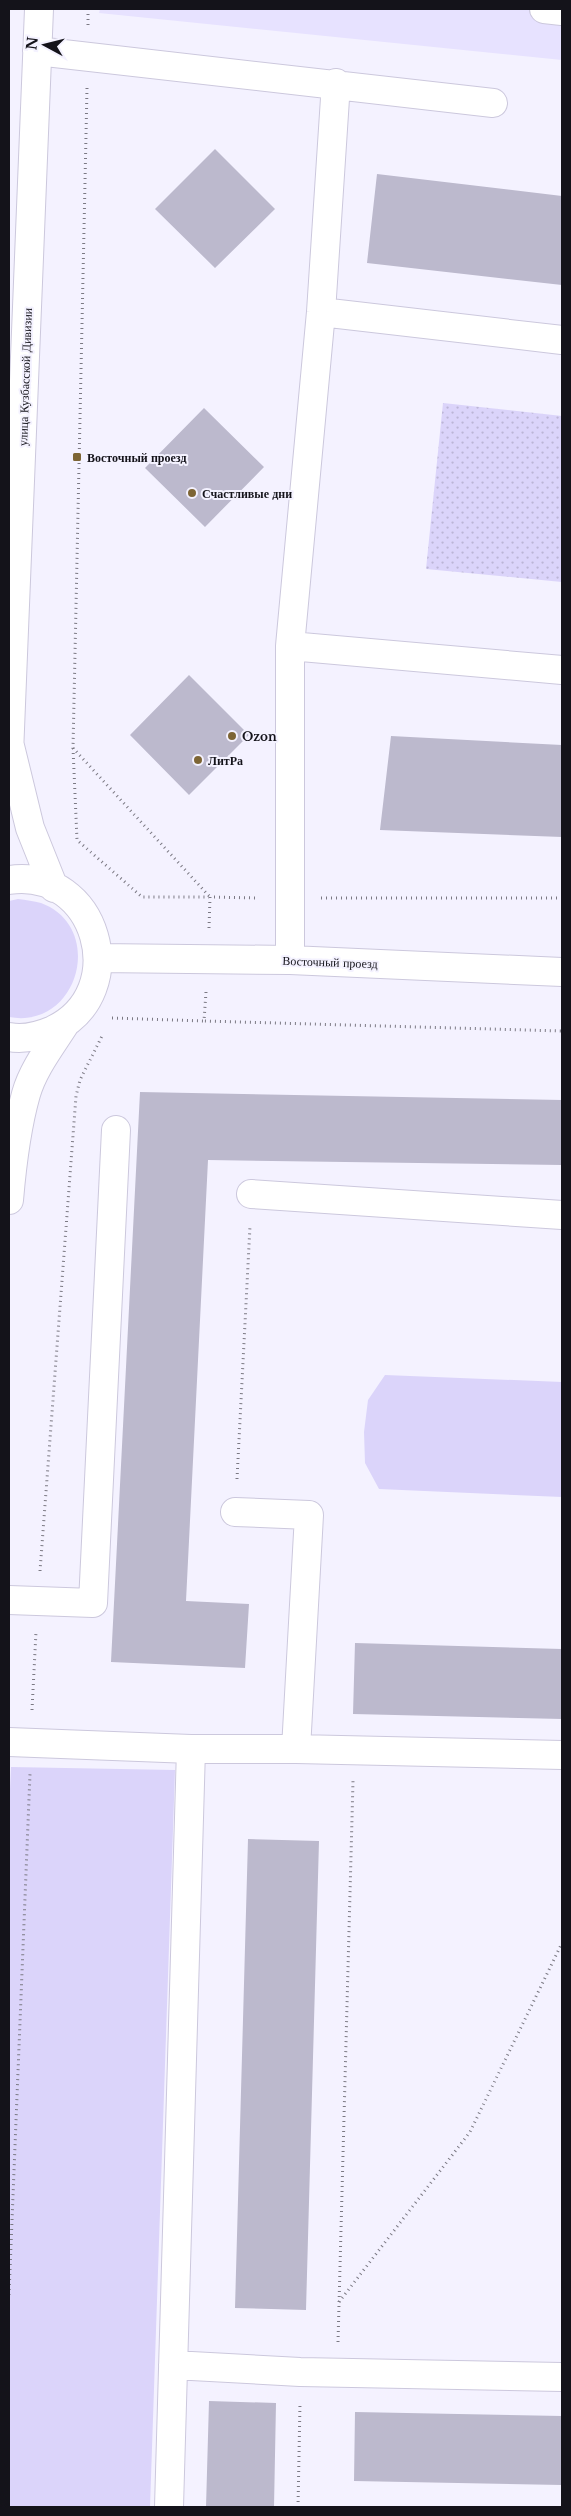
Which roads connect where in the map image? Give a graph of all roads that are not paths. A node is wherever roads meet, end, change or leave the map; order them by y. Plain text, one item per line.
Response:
1 (39, 9) edge
2 (544, 9) edge
3 (562, 11) edge
4 (37, 50) junction
5 (336, 83) junction
6 (493, 103) dead end
7 (321, 312) junction
8 (562, 340) edge
9 (15, 447) edge
10 (290, 646) junction
11 (562, 670) edge
12 (9, 750) edge
13 (9, 880) edge
14 (54, 888) junction
15 (98, 958) junction
16 (290, 960) junction
17 (562, 972) edge
18 (65, 1024) junction
19 (9, 1037) edge
20 (116, 1130) dead end
21 (252, 1194) road end
22 (9, 1200) edge
23 (562, 1215) edge
24 (236, 1512) road end
25 (9, 1600) edge
26 (9, 1742) edge
27 (191, 1749) junction
28 (296, 1749) junction
29 (562, 1755) edge
30 (173, 2365) junction
31 (562, 2377) edge
32 (169, 2507) edge

1 - 4 street, улица Кузбасской Дивизии
2 - 3 street
4 - 5 street
4 - 9 street, улица Кузбасской Дивизии
5 - 6 street
5 - 7 street
7 - 8 street
7 - 10 street
9 - 12 street, улица Кузбасской Дивизии
10 - 11 street
10 - 16 street
12 - 14 street, улица Кузбасской Дивизии
13 - 14 street
14 - 15 street
15 - 16 street, Восточный проезд
15 - 18 street
16 - 17 street, Восточный проезд
18 - 19 street
18 - 22 street
20 - 25 street
21 - 23 street
24 - 28 street
26 - 27 street
27 - 28 street
27 - 30 street
28 - 29 street
30 - 31 street
30 - 32 street

